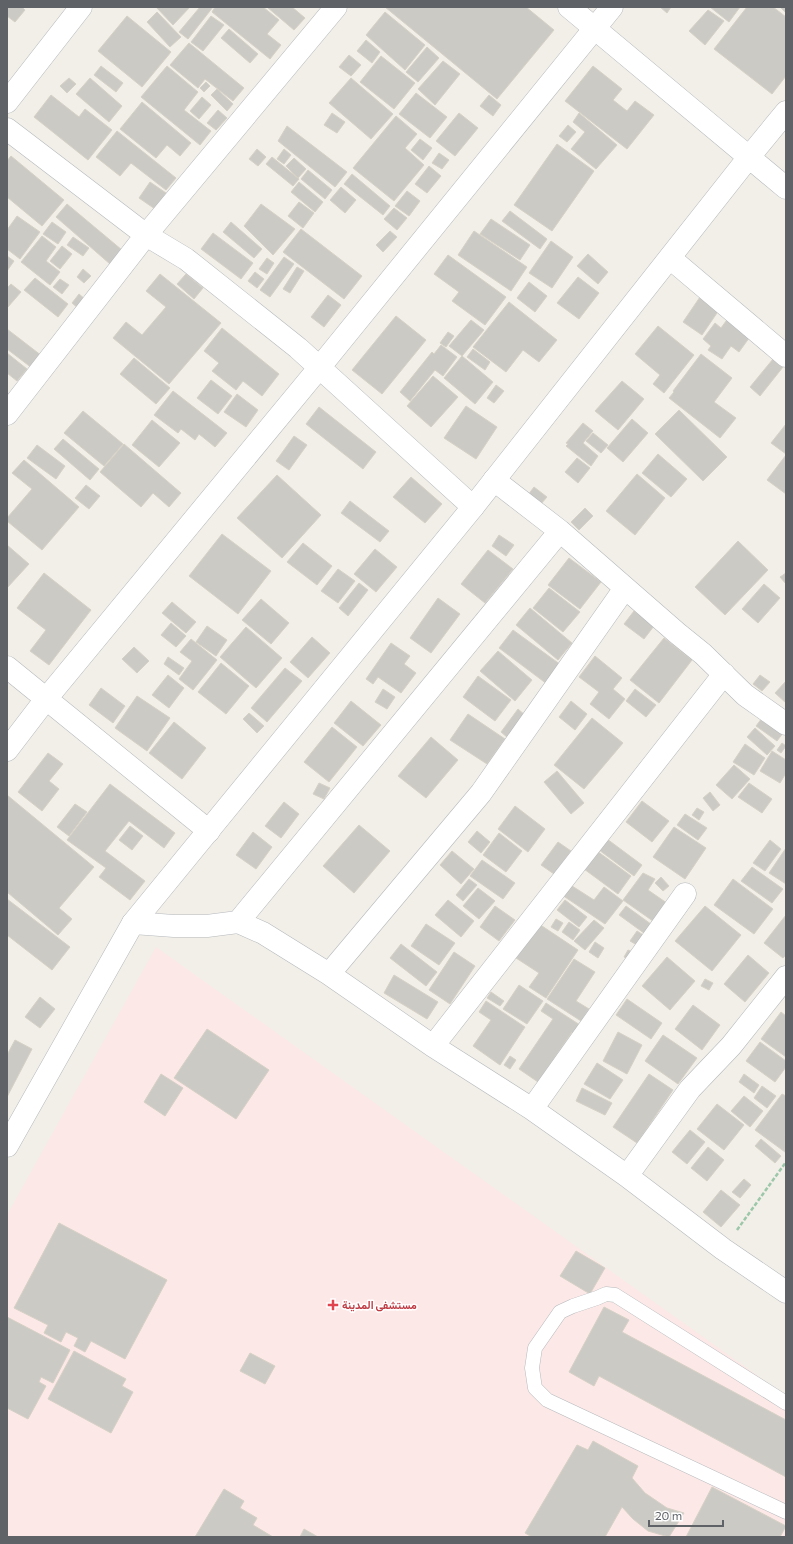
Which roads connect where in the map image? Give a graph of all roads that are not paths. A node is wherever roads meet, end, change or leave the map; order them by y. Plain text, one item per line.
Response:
1 (81, 7) edge
2 (336, 7) edge
3 (569, 7) edge
4 (612, 7) edge
5 (595, 28) junction
6 (7, 102) edge
7 (786, 112) edge
8 (7, 129) edge
9 (749, 157) junction
10 (786, 188) edge
11 (146, 235) junction
12 (670, 258) junction
13 (786, 356) edge
14 (319, 368) junction
15 (7, 414) edge
16 (494, 480) junction
17 (473, 507) junction
18 (560, 531) junction
19 (625, 588) junction
20 (7, 667) edge
21 (724, 674) junction
22 (46, 699) junction
23 (786, 724) edge
24 (7, 750) edge
25 (209, 831) junction
26 (685, 894) dead end
27 (238, 922) junction
28 (133, 923) junction
29 (329, 974) junction
30 (786, 977) edge
31 (433, 1046) junction
32 (532, 1109) junction
33 (7, 1146) edge
34 (627, 1176) junction
35 (786, 1292) edge
36 (786, 1403) edge
37 (786, 1512) edge

1 - 6 street
2 - 11 street
3 - 5 street
4 - 5 street
5 - 9 street
5 - 14 street
7 - 9 street
8 - 11 street
9 - 10 street
9 - 12 street
11 - 14 street
11 - 15 street
12 - 13 street
12 - 16 street
14 - 17 street
14 - 22 street
16 - 17 street
16 - 18 street
17 - 25 street
18 - 19 street
18 - 27 street
19 - 21 street
19 - 29 street
20 - 22 street
21 - 23 street
21 - 31 street
22 - 24 street
22 - 25 street
25 - 28 street
26 - 32 street
27 - 28 street
27 - 29 street
28 - 33 street
29 - 31 street
30 - 34 street
31 - 32 street
32 - 34 street
34 - 35 street
36 - 37 lane

